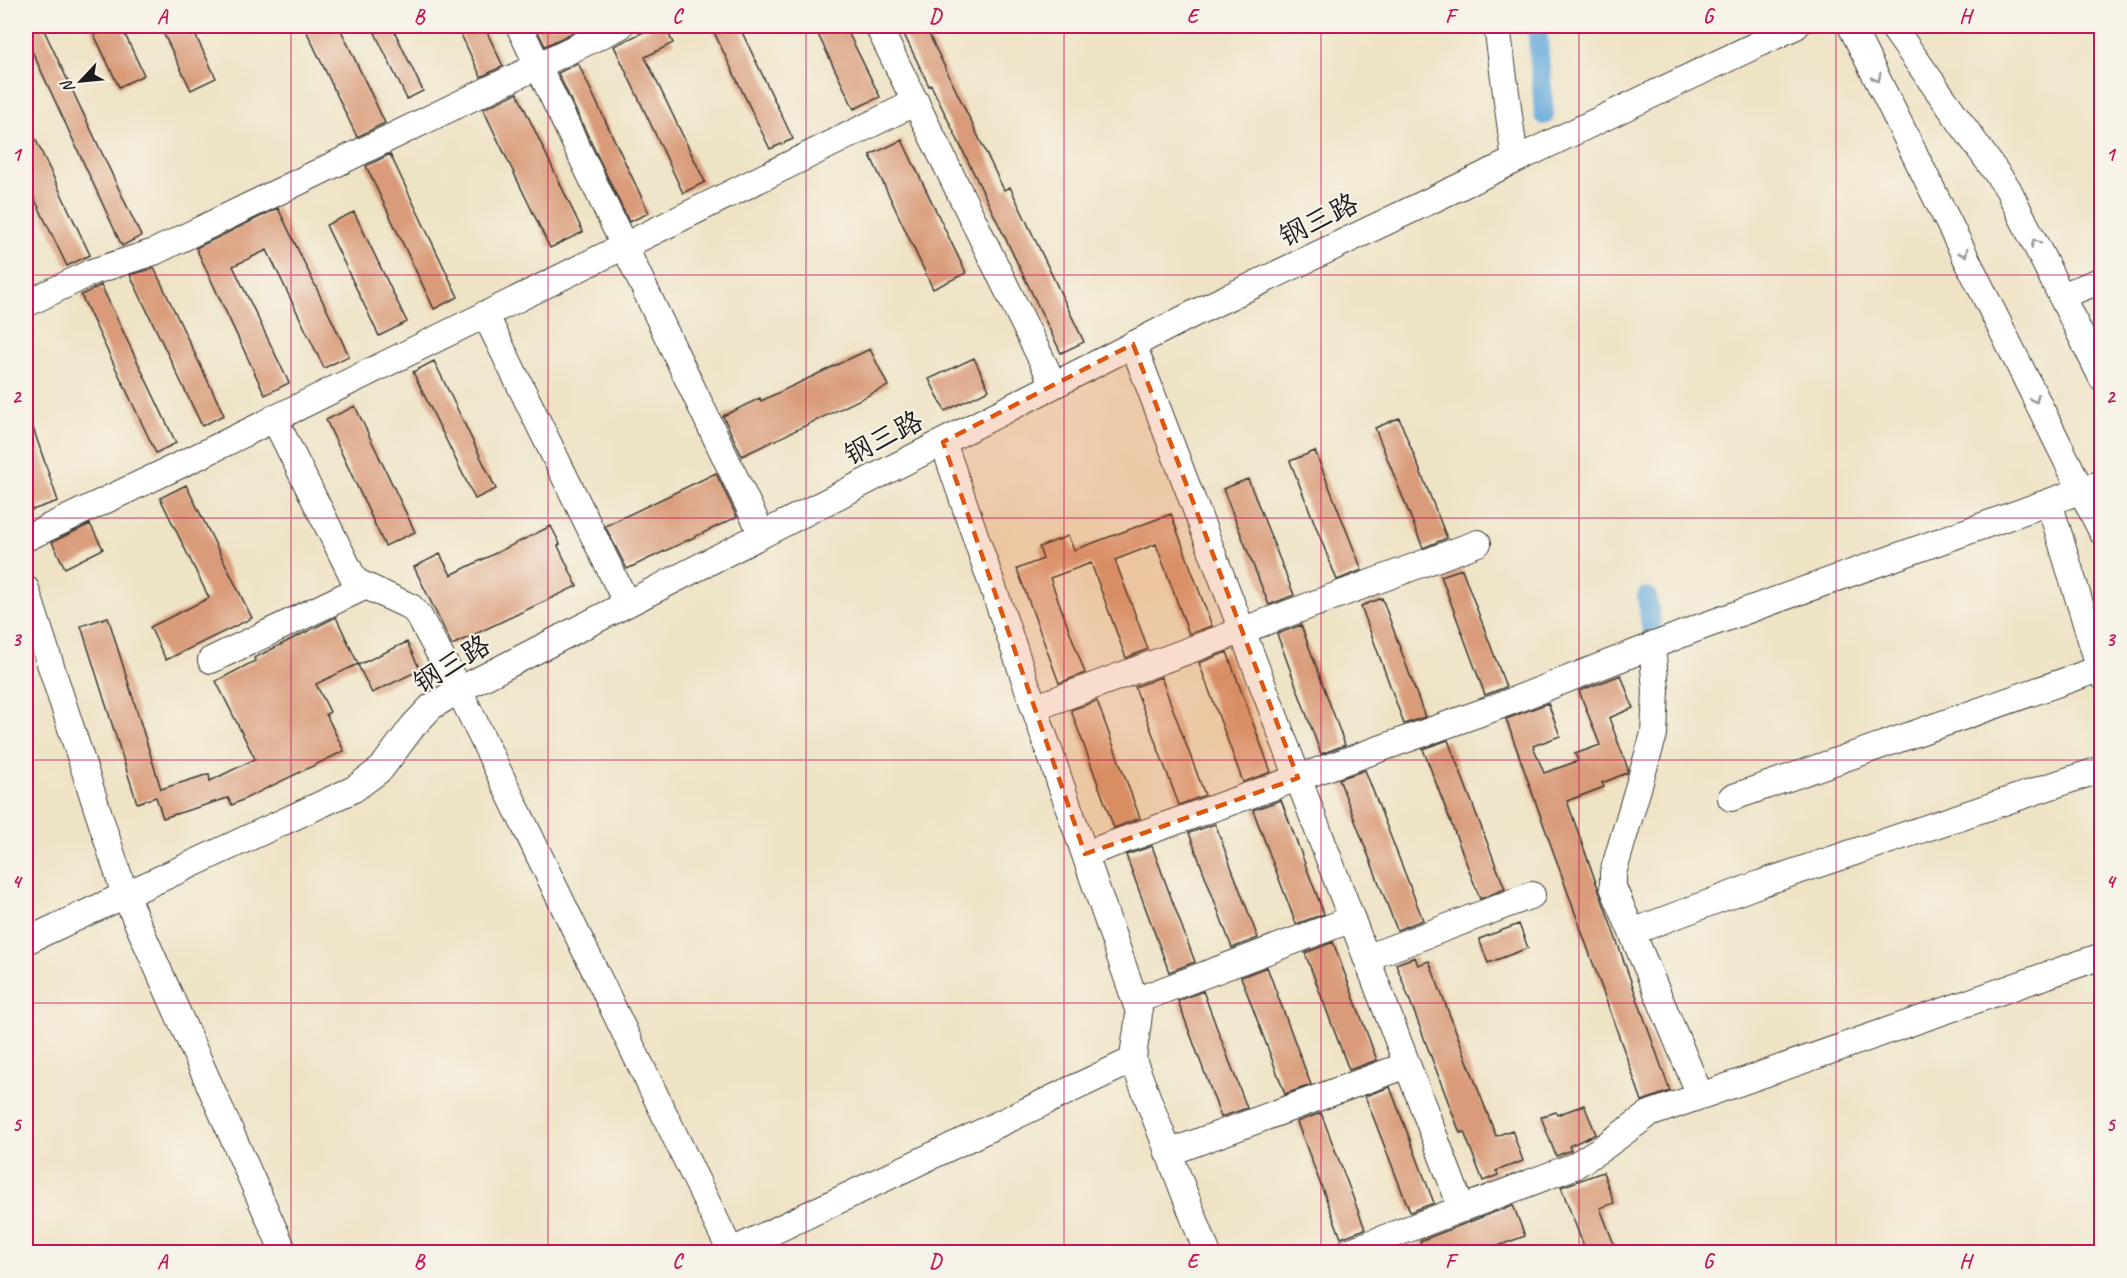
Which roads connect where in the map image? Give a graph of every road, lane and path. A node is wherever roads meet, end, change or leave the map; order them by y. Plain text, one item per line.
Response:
1 (519, 26) edge
2 (620, 26) edge
3 (878, 26) edge
4 (1497, 26) edge
5 (1796, 26) edge
6 (1851, 26) edge
7 (1892, 26) edge
8 (538, 66) junction
9 (916, 102) junction
10 (1515, 160) junction
11 (624, 245) junction
12 (2102, 280) edge
13 (2061, 296) junction
14 (26, 304) edge
15 (485, 314) junction
16 (1133, 344) junction
17 (2102, 378) edge
18 (1054, 385) junction
19 (274, 418) junction
20 (943, 442) junction
21 (2091, 487) edge
22 (2049, 502) junction
23 (2102, 532) edge
24 (762, 534) junction
25 (26, 538) edge
26 (1478, 543) dead end
27 (366, 586) junction
28 (26, 589) edge
29 (627, 604) junction
30 (1242, 630) junction
31 (1653, 645) junction
32 (211, 660) dead end
33 (2100, 673) edge
34 (459, 690) junction
35 (1034, 708) junction
36 (2102, 769) edge
37 (1298, 778) junction
38 (1731, 798) dead end
39 (1085, 854) junction
40 (125, 895) junction
41 (1532, 895) dead end
42 (1352, 919) junction
43 (1632, 932) junction
44 (26, 941) edge
45 (2102, 956) edge
46 (1366, 958) junction
47 (1135, 1001) junction
48 (1133, 1060) junction
49 (1407, 1065) junction
50 (1700, 1095) junction
51 (1168, 1153) junction
52 (1462, 1209) junction
53 (284, 1252) edge
54 (731, 1252) edge
55 (1207, 1252) edge
56 (1348, 1252) edge

1 - 8 street
2 - 8 street
3 - 9 street
4 - 10 street
5 - 10 street, 钢三路
6 -> 21 street
13 -> 7 street
8 - 11 street
8 - 14 street
9 - 11 street
9 - 18 street
10 - 16 street, 钢三路
11 - 15 street
11 - 24 street
12 - 13 street
13 - 17 street
15 - 19 street
15 - 29 street
16 - 18 street, 钢三路
16 - 30 street
18 - 20 street, 钢三路
19 - 25 street
19 - 27 street
20 - 24 street, 钢三路
20 - 35 street
21 - 22 street
21 - 23 street
22 - 31 street
22 - 33 street
24 - 29 street, 钢三路
26 - 30 street
27 - 32 street
27 - 34 street
28 - 40 street
29 - 34 street, 钢三路
30 - 35 street
30 - 37 street
31 - 37 street
31 - 43 street
33 - 38 street
34 - 40 street, 钢三路
34 - 54 street
35 - 39 street
36 - 43 street
37 - 39 street
37 - 42 street
39 - 47 street
40 - 44 street, 钢三路
40 - 53 street
41 - 46 street
42 - 46 street
42 - 47 street
43 - 50 street
45 - 50 street
46 - 49 street
47 - 48 street
48 - 51 street
48 - 54 street
49 - 51 street
49 - 52 street
50 - 52 street
51 - 55 street
52 - 56 street

